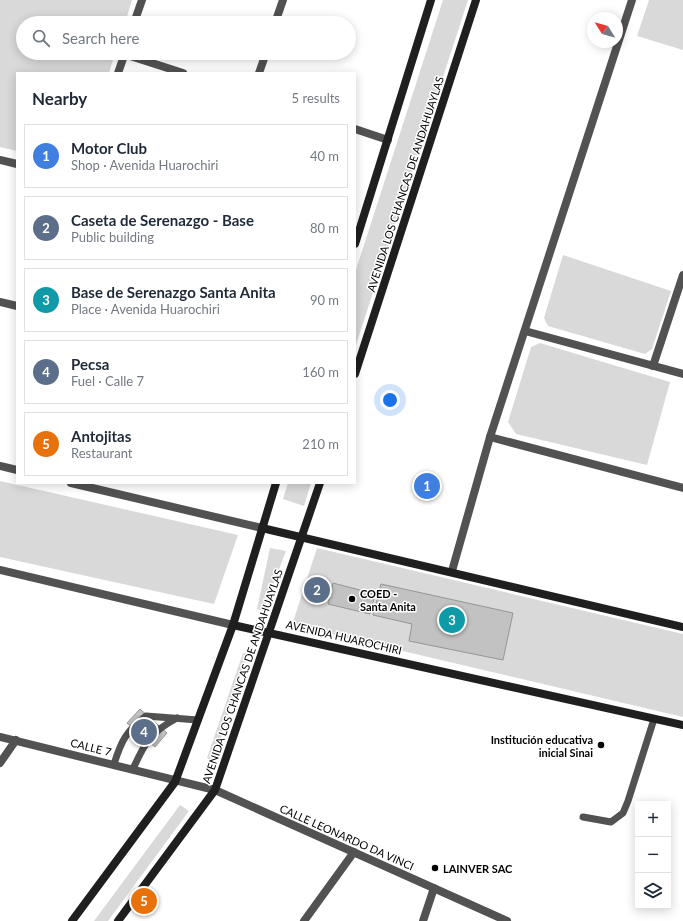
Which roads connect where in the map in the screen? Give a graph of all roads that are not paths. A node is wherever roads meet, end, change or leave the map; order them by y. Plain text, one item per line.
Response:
1 (142, 0) edge
2 (282, 0) edge
3 (431, 0) edge
4 (476, 0) edge
5 (632, 0) edge
6 (136, 16) edge
7 (277, 16) edge
8 (123, 60) edge
9 (143, 60) edge
10 (264, 60) edge
11 (118, 72) edge
12 (180, 72) edge
13 (259, 72) edge
14 (356, 129) edge
15 (388, 140) junction
16 (0, 160) edge
17 (16, 164) edge
18 (356, 241) edge
19 (683, 275) edge
20 (0, 302) edge
21 (16, 306) edge
22 (525, 331) junction
23 (653, 366) junction
24 (356, 371) edge
25 (683, 374) edge
26 (490, 437) junction
27 (0, 466) edge
28 (16, 470) edge
29 (75, 484) edge
30 (276, 484) edge
31 (320, 484) edge
32 (683, 488) edge
33 (262, 528) junction
34 (302, 537) junction
35 (0, 570) edge
36 (452, 572) junction
37 (233, 625) junction
38 (683, 627) edge
39 (269, 632) junction
40 (177, 718) junction
41 (654, 719) junction
42 (198, 720) junction
43 (683, 726) edge
44 (0, 736) edge
45 (16, 740) junction
46 (0, 763) edge
47 (114, 764) junction
48 (133, 769) junction
49 (176, 779) junction
50 (215, 790) junction
51 (582, 817) dead end
52 (354, 852) junction
53 (434, 888) junction
54 (72, 921) edge
55 (118, 921) edge
56 (304, 921) edge
57 (423, 921) edge
58 (507, 921) edge

1 - 6 street
2 - 7 street
3 - 15 main road
4 - 24 main road, AVENIDA LOS CHANCAS DE ANDAHUAYLAS
5 - 22 street
8 - 11 street
9 - 12 street
10 - 13 street
14 - 15 street
15 - 18 main road
16 - 17 street
19 - 23 street
20 - 21 street
22 - 23 street
22 - 26 street
23 - 25 street
26 - 32 street
26 - 36 street
27 - 28 street
29 - 33 street
30 - 33 main road
31 - 34 main road, AVENIDA LOS CHANCAS DE ANDAHUAYLAS
33 - 34 main road
33 - 37 main road
34 - 36 main road
34 - 39 main road, AVENIDA LOS CHANCAS DE ANDAHUAYLAS
35 - 37 street, AVENIDA HUAROCHIRI
36 - 38 main road
37 - 39 main road, AVENIDA HUAROCHIRI
37 - 42 main road
39 - 41 main road, AVENIDA HUAROCHIRI
39 - 50 main road, AVENIDA LOS CHANCAS DE ANDAHUAYLAS
40 - 42 lane
40 - 47 lane
40 - 48 lane
41 - 43 main road, AVENIDA HUAROCHIRI
41 - 51 lane
42 - 49 main road
44 - 45 street, CALLE 7
45 - 46 street
45 - 47 street, CALLE 7
47 - 48 street, CALLE 7
48 - 49 street, CALLE 7
49 - 50 street, CALLE LEONARDO DA VINCI
49 - 54 main road
50 - 52 street, CALLE LEONARDO DA VINCI
50 - 55 main road, AVENIDA LOS CHANCAS DE ANDAHUAYLAS
52 - 53 street, CALLE LEONARDO DA VINCI
52 - 56 street
53 - 57 street
53 - 58 street, CALLE LEONARDO DA VINCI

